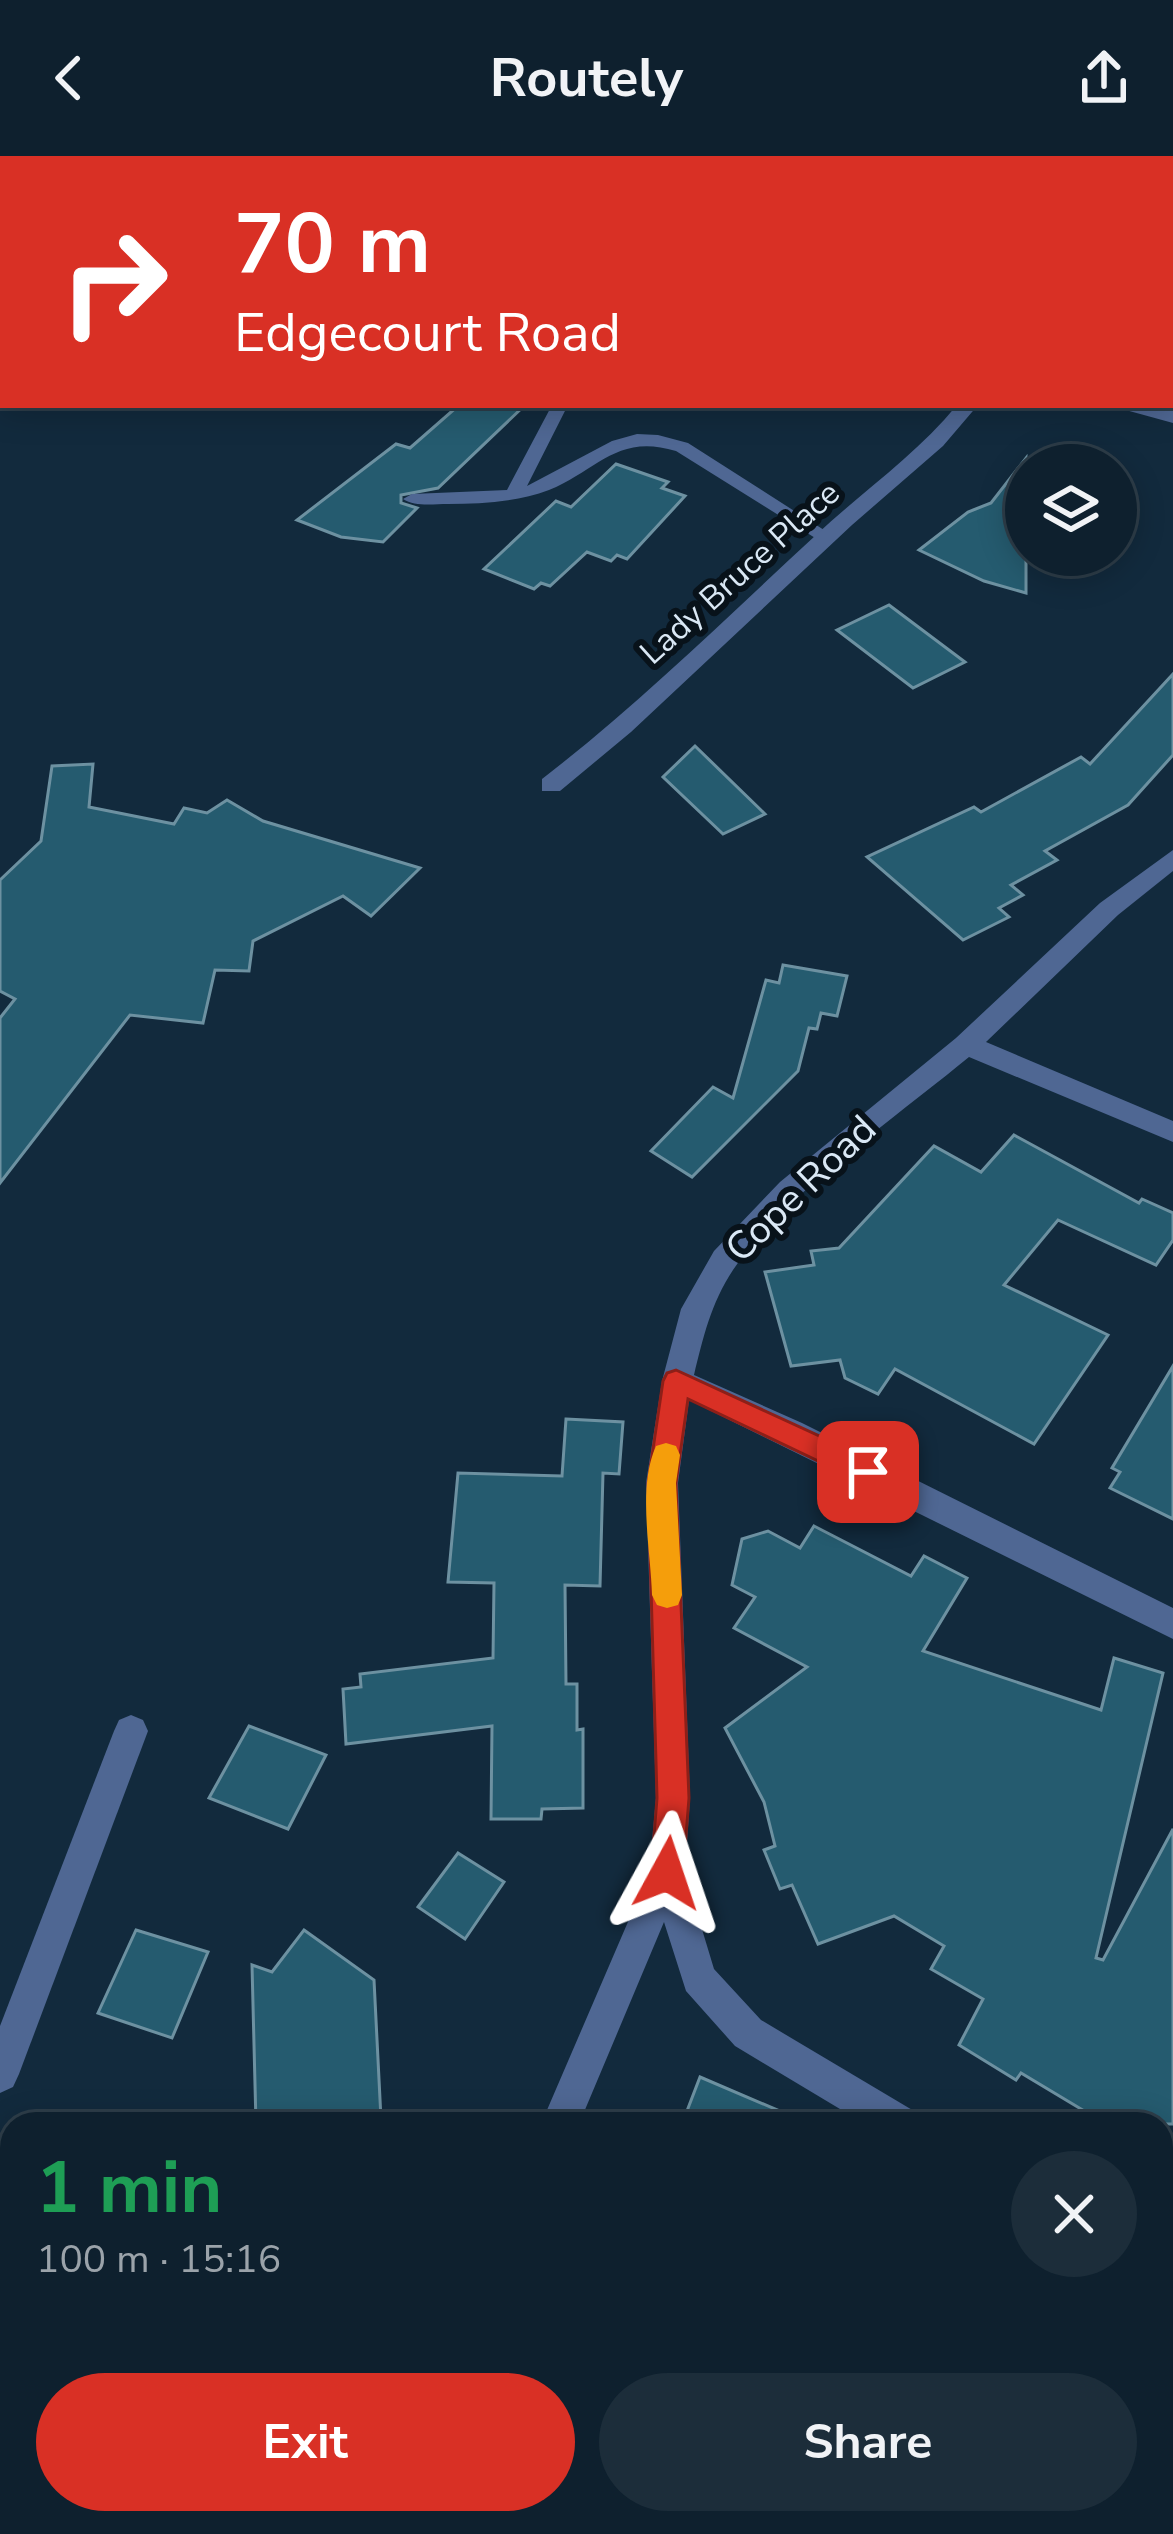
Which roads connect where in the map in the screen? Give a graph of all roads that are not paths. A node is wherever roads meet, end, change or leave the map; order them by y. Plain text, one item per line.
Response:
1 (558, 408) edge
2 (965, 408) edge
3 (1140, 408) edge
4 (1173, 417) edge
5 (514, 494) junction
6 (412, 499) dead end
7 (826, 537) junction
8 (551, 785) dead end
9 (1173, 858) edge
10 (967, 1045) junction
11 (1173, 1132) edge
12 (676, 1381) junction
13 (1173, 1624) edge
14 (131, 1730) dead end
15 (667, 1873) junction
16 (0, 2074) edge
17 (565, 2112) edge
18 (881, 2112) edge

1 - 5 lane
2 - 7 street, Lady Bruce Place
3 - 4 street
5 - 6 lane
5 - 7 lane
7 - 8 street, Lady Bruce Place
9 - 10 street, Cope Road
10 - 11 street
10 - 12 street, Cope Road
12 - 13 street
12 - 15 street, Cope Road
14 - 16 street
15 - 17 street, Cope Road
15 - 18 street

